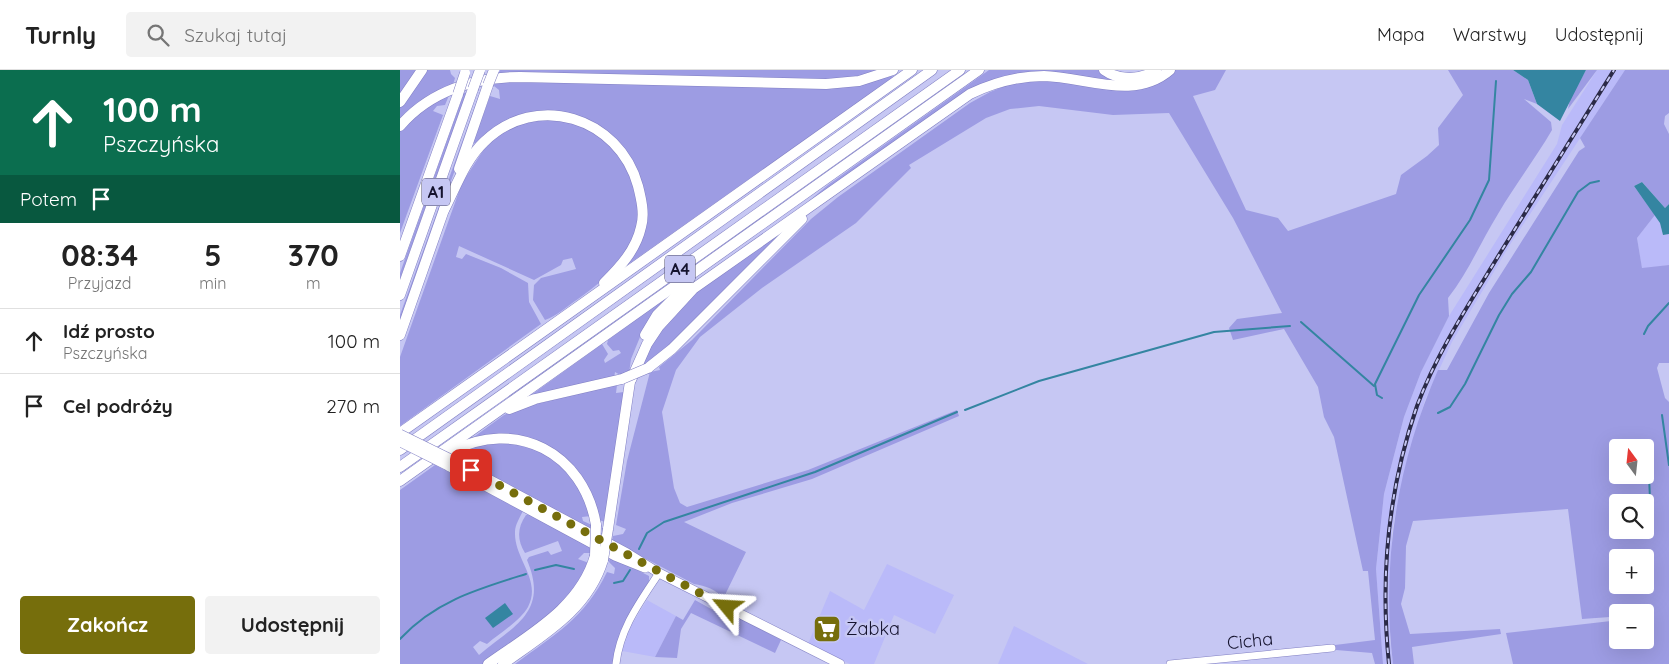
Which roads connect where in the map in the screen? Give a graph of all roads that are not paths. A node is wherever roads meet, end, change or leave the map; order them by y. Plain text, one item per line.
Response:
1 (422, 70) edge
2 (480, 70) edge
3 (494, 70) edge
4 (893, 70) edge
5 (912, 70) edge
6 (932, 70) edge
7 (960, 70) edge
8 (979, 70) edge
9 (1104, 70) edge
10 (1156, 70) edge
11 (1170, 70) edge
12 (465, 72) edge
13 (400, 102) edge
14 (400, 126) edge
15 (834, 190) junction
16 (444, 210) junction
17 (736, 242) junction
18 (400, 256) edge
19 (400, 294) edge
20 (582, 304) junction
21 (400, 335) edge
22 (626, 380) junction
23 (490, 418) junction
24 (400, 434) edge
25 (400, 442) edge
26 (400, 450) edge
27 (452, 464) junction
28 (400, 467) edge
29 (418, 469) junction
30 (400, 481) edge
31 (599, 558) junction
32 (659, 573) junction
33 (1332, 648) dead end
34 (488, 664) edge
35 (503, 664) edge
36 (616, 664) edge
37 (840, 664) edge
38 (1170, 664) edge

1 - 13 highway
2 - 19 highway, A1, bridge
3 - 16 highway, bridge
4 - 14 highway
5 - 20 highway
6 - 26 highway, A4
7 - 28 highway, A4
8 - 17 highway
9 - 10 highway
11 - 15 highway
12 - 18 highway, A1, bridge
15 - 22 highway, bridge
15 - 22 highway
16 - 20 highway
16 - 21 highway
17 - 22 highway
17 - 23 highway
20 - 24 highway
22 - 23 highway
22 - 31 highway, bridge
23 - 29 highway
24 - 27 main road, bridge
25 - 27 main road, bridge
27 - 32 main road
29 - 30 highway
29 - 31 highway, bridge
31 - 34 highway
31 - 35 highway
32 - 36 street
32 - 37 main road
33 - 38 street, Cicha

